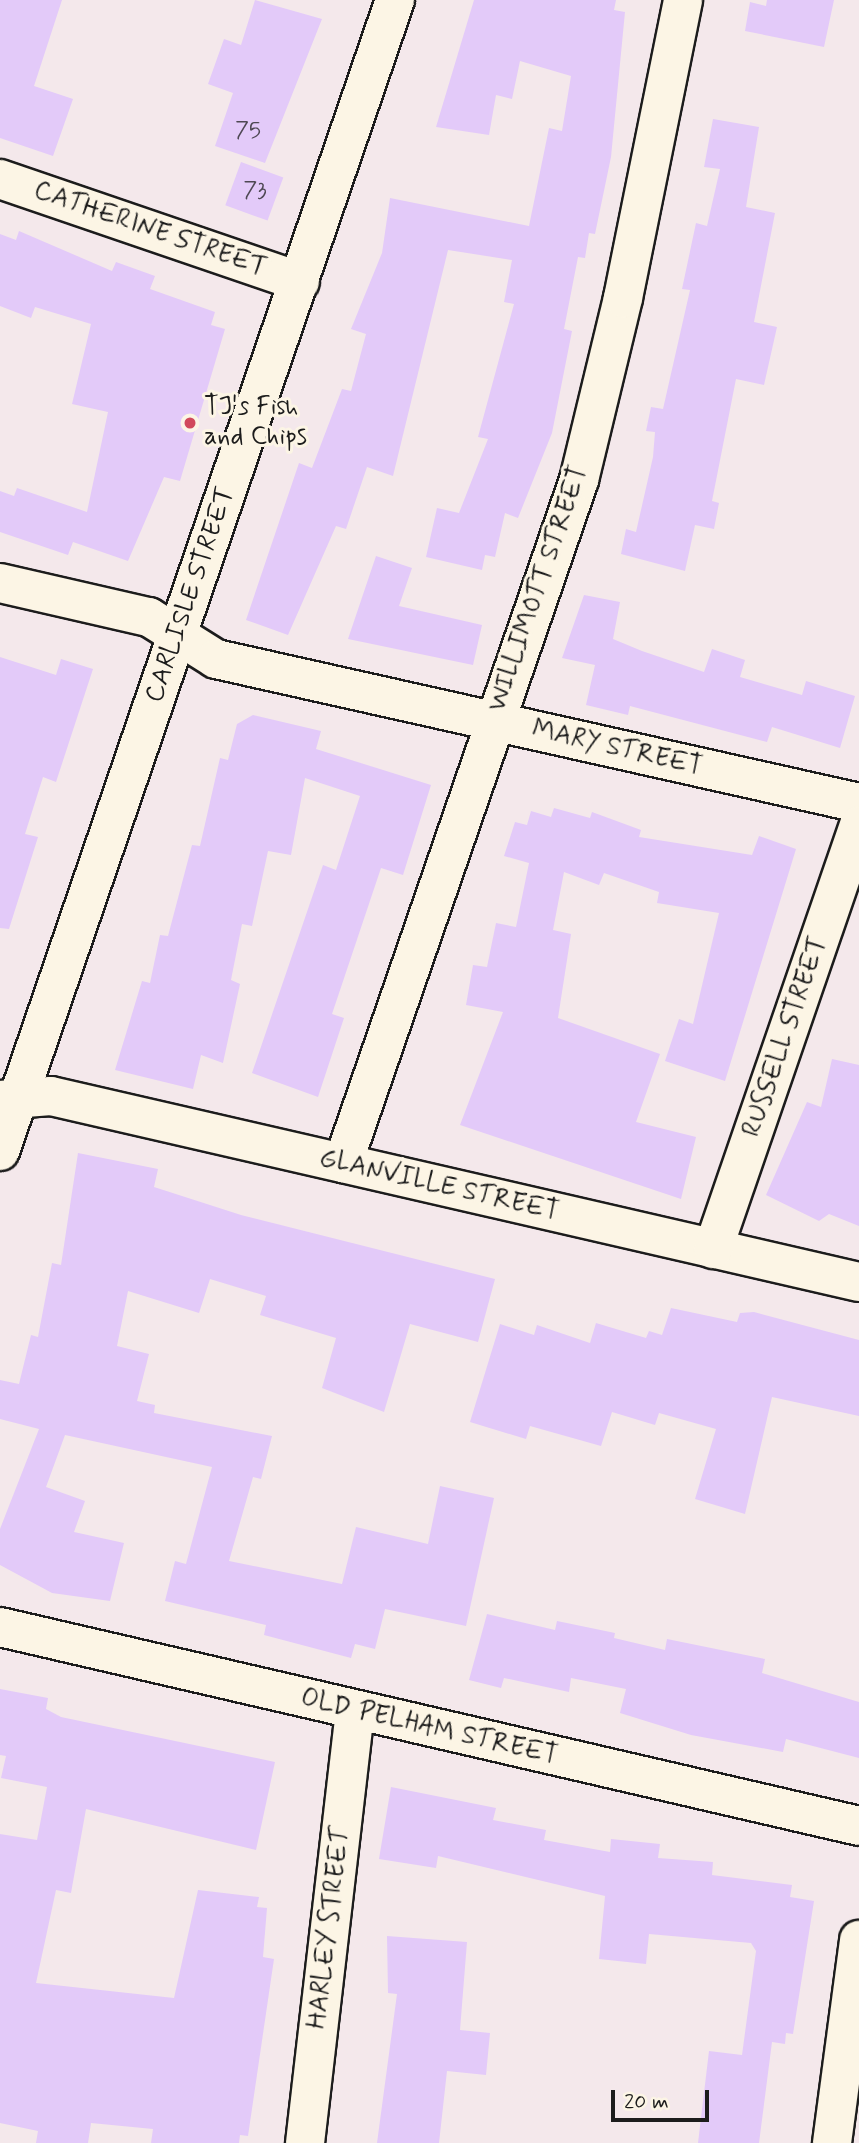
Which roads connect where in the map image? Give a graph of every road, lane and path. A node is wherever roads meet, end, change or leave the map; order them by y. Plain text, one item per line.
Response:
1 (395, 0) edge
2 (682, 0) edge
3 (0, 179) edge
4 (300, 282) junction
5 (0, 583) edge
6 (176, 636) junction
7 (494, 722) junction
8 (859, 803) edge
9 (859, 825) edge
10 (9, 1099) edge
11 (0, 1151) edge
12 (343, 1163) junction
13 (713, 1249) junction
14 (859, 1282) edge
15 (0, 1627) edge
16 (355, 1712) junction
17 (859, 1826) edge
18 (859, 1940) edge
19 (305, 2143) edge
20 (832, 2143) edge

1 - 4 street, CARLISLE STREET
2 - 7 street, WILLIMOTT STREET
3 - 4 street, CATHERINE STREET
4 - 6 street, CARLISLE STREET
5 - 6 street, MARY STREET
6 - 7 street, MARY STREET
6 - 10 street, CARLISLE STREET
7 - 8 street, MARY STREET
7 - 12 street, WILLIMOTT STREET
9 - 13 street, RUSSELL STREET
10 - 11 street, CARLISLE STREET
10 - 12 street, GLANVILLE STREET
12 - 13 street, GLANVILLE STREET
13 - 14 street, GLANVILLE STREET
15 - 16 street, OLD PELHAM STREET
16 - 17 street, OLD PELHAM STREET
16 - 19 street, HARLEY STREET
18 - 20 street

